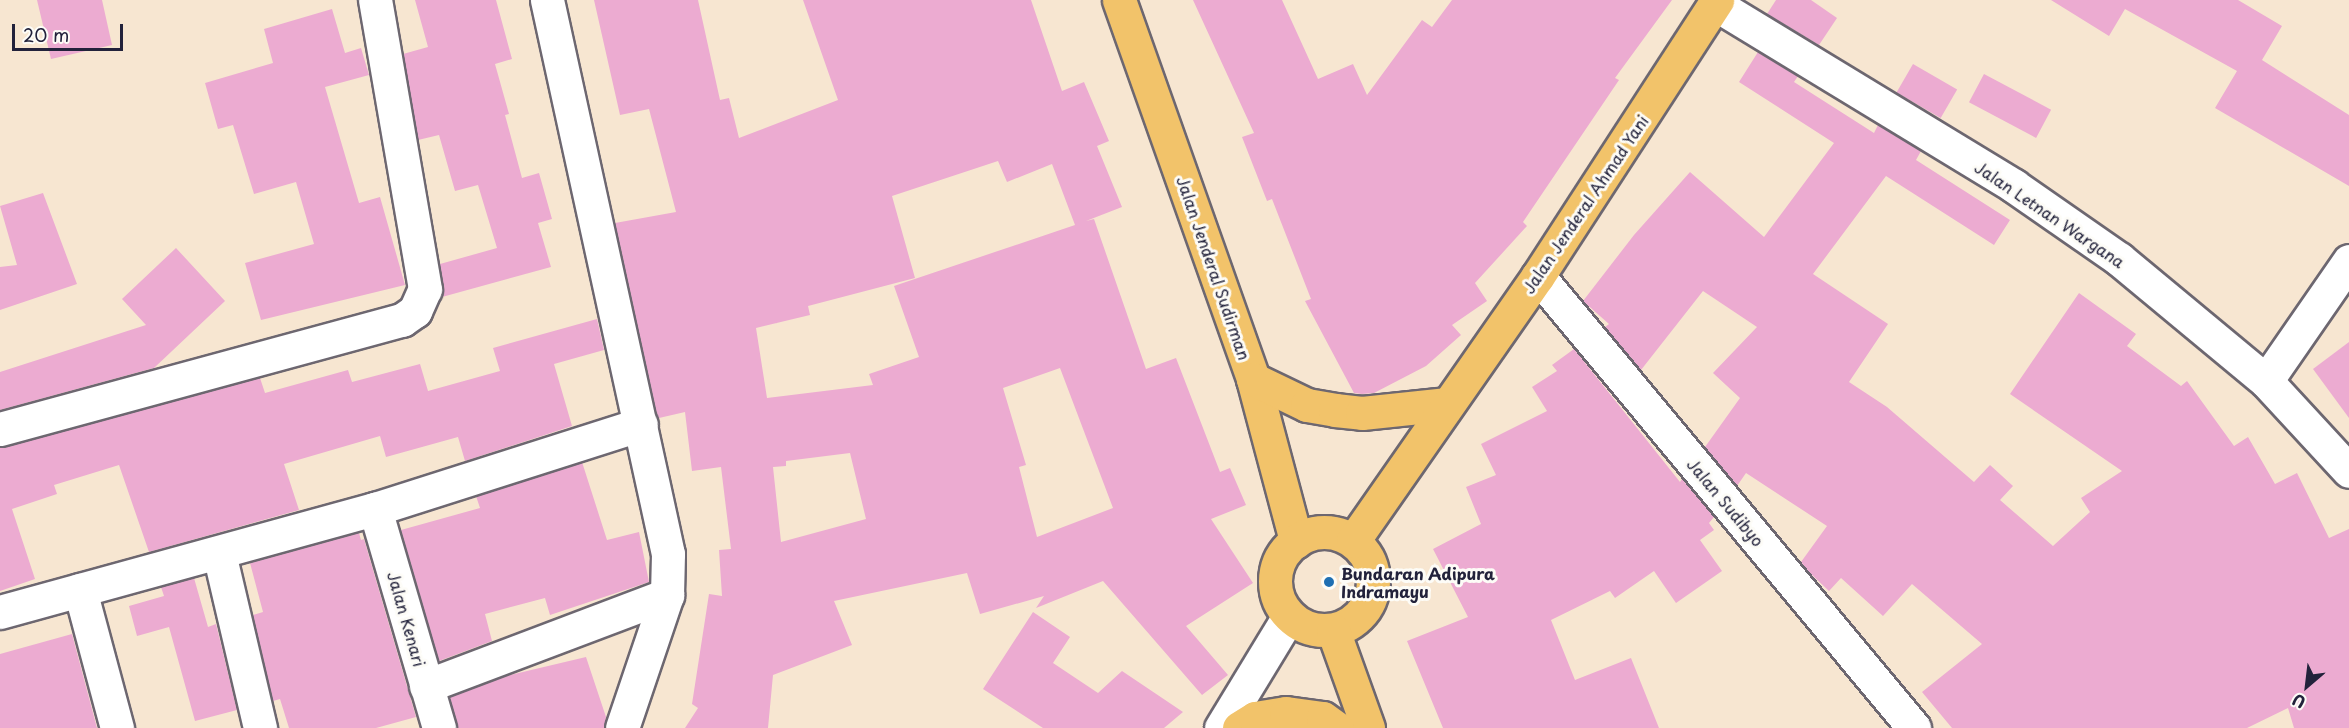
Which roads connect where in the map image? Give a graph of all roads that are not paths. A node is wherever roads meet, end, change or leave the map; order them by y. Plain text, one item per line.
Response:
1 (375, 0) edge
2 (547, 0) edge
3 (1119, 0) edge
4 (1716, 2) edge
5 (2349, 261) edge
6 (1538, 276) junction
7 (1253, 379) junction
8 (2266, 381) junction
9 (1448, 404) junction
10 (641, 424) junction
11 (0, 429) edge
12 (2349, 471) edge
13 (375, 509) junction
14 (1296, 540) junction
15 (1353, 541) junction
16 (219, 553) junction
17 (80, 590) junction
18 (666, 595) junction
19 (0, 612) edge
20 (1289, 616) junction
21 (1334, 630) junction
22 (426, 686) junction
23 (117, 728) edge
24 (260, 728) edge
25 (439, 728) edge
26 (622, 728) edge
27 (1221, 728) edge
28 (1239, 728) edge
29 (1336, 728) edge
30 (1368, 728) edge
31 (1914, 728) edge

1 - 11 street
2 - 10 street
3 - 7 main road, Jalan Jenderal Sudirman
4 - 6 main road, Jalan Jenderal Ahmad Yani
4 - 8 street, Jalan Letnan Wargana
5 - 8 street
6 - 9 main road, Jalan Jenderal Ahmad Yani
6 - 31 street, Jalan Sudibyo
7 - 9 main road
7 - 14 main road, Jalan Jenderal Sudirman
8 - 12 street, Jalan Letnan Wargana
9 - 15 main road, Jalan Jenderal Ahmad Yani
10 - 13 street
10 - 18 street
13 - 16 street
13 - 22 street, Jalan Kenari
14 - 15 main road
14 - 20 main road
15 - 21 main road
16 - 17 street
16 - 24 street
17 - 19 street
17 - 23 street
18 - 22 street
18 - 26 street
20 - 21 main road
20 - 27 street
21 - 30 main road
22 - 25 street, Jalan Kenari
28 - 29 main road

